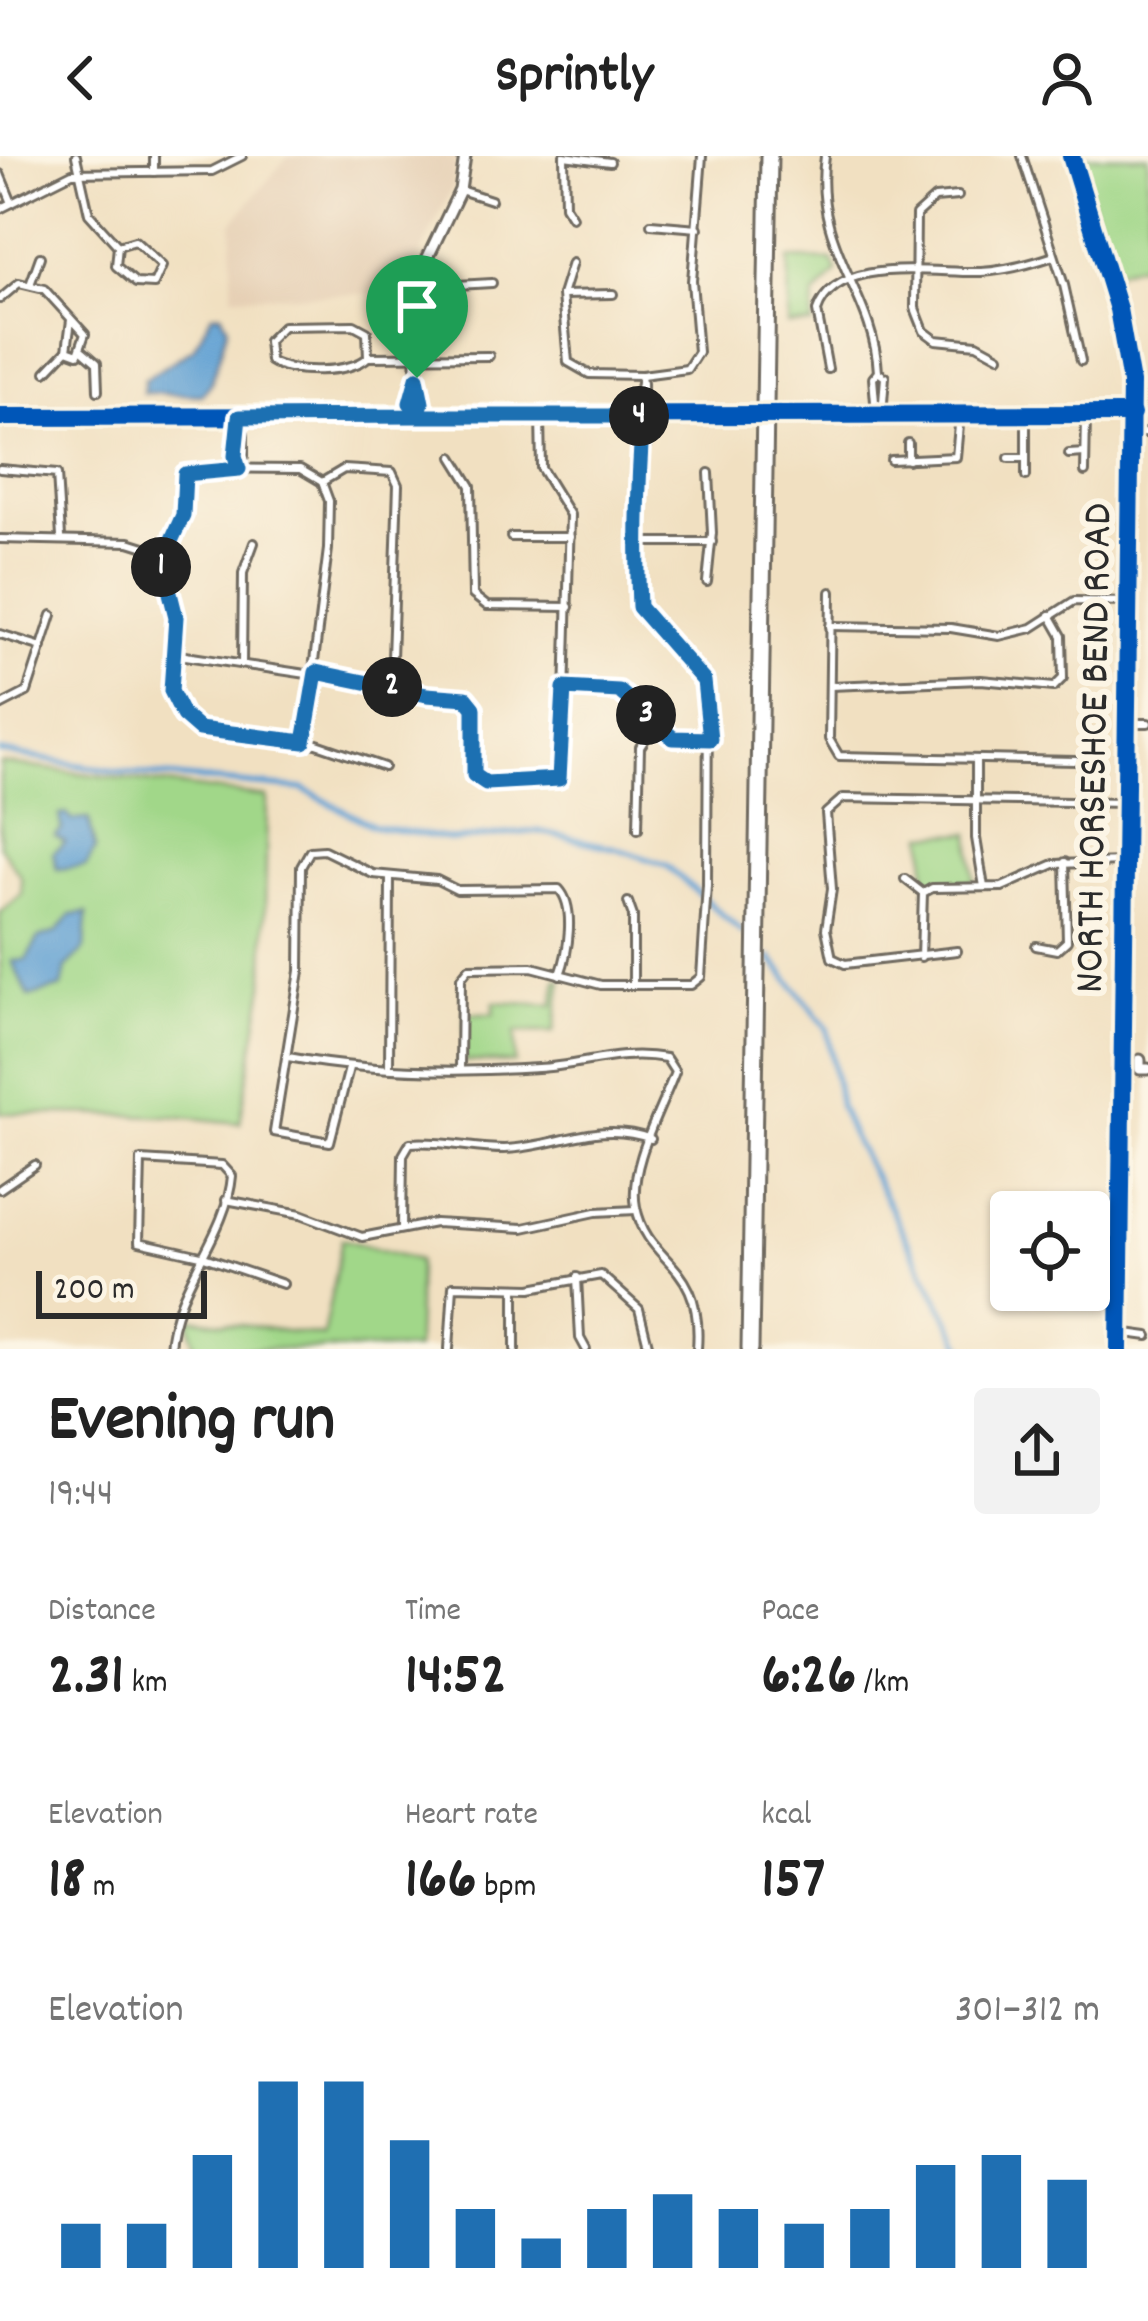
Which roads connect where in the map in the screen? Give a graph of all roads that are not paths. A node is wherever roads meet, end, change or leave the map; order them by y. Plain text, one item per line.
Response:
1 (76, 156) edge
2 (154, 156) edge
3 (242, 156) edge
4 (465, 156) edge
5 (564, 156) edge
6 (702, 156) edge
7 (769, 156) edge
8 (825, 156) edge
9 (1022, 156) edge
10 (1071, 156) edge
11 (610, 162) dead end
12 (80, 172) junction
13 (154, 172) junction
14 (0, 174) edge
15 (460, 190) junction
16 (958, 196) dead end
17 (491, 200) dead end
18 (12, 202) junction
19 (0, 209) edge
20 (572, 217) dead end
21 (650, 224) dead end
22 (698, 228) junction
23 (118, 246) junction
24 (1054, 256) junction
25 (40, 257) dead end
26 (572, 263) dead end
27 (914, 273) junction
28 (419, 274) junction
29 (30, 282) junction
30 (849, 282) junction
31 (492, 283) dead end
32 (613, 294) dead end
33 (1, 295) edge
34 (562, 295) junction
35 (71, 320) junction
36 (67, 350) junction
37 (83, 351) junction
38 (489, 356) dead end
39 (999, 356) dead end
40 (368, 357) junction
41 (417, 357) junction
42 (1081, 361) dead end
43 (828, 369) dead end
44 (46, 372) dead end
45 (642, 379) junction
46 (98, 391) dead end
47 (417, 411) junction
48 (882, 411) junction
49 (1132, 414) junction
50 (643, 415) junction
51 (960, 415) junction
52 (1026, 415) junction
53 (1086, 415) junction
54 (540, 416) junction
55 (766, 416) junction
56 (0, 417) edge
57 (239, 417) junction
58 (1132, 433) junction
59 (1148, 433) edge
60 (908, 443) dead end
61 (1085, 453) junction
62 (1069, 454) dead end
63 (454, 457) dead end
64 (1009, 458) dead end
65 (1026, 458) junction
66 (891, 460) dead end
67 (908, 460) junction
68 (239, 464) junction
69 (0, 469) edge
70 (1085, 472) dead end
71 (709, 473) dead end
72 (1026, 476) dead end
73 (322, 482) junction
74 (511, 537) dead end
75 (62, 538) junction
76 (570, 538) junction
77 (0, 539) edge
78 (639, 542) junction
79 (712, 542) junction
80 (254, 543) dead end
81 (164, 553) junction
82 (707, 582) dead end
83 (831, 592) dead end
84 (1129, 602) junction
85 (569, 607) junction
86 (52, 615) dead end
87 (1050, 615) junction
88 (830, 626) junction
89 (0, 634) edge
90 (43, 647) junction
91 (172, 653) junction
92 (242, 664) junction
93 (316, 672) junction
94 (830, 686) junction
95 (392, 687) junction
96 (564, 688) junction
97 (0, 706) edge
98 (1127, 723) junction
99 (1148, 723) edge
100 (655, 724) junction
101 (710, 739) junction
102 (304, 742) junction
103 (976, 760) junction
104 (1076, 761) dead end
105 (384, 766) dead end
106 (976, 800) junction
107 (1125, 803) junction
108 (638, 829) dead end
109 (1065, 862) junction
110 (1124, 862) junction
111 (391, 876) junction
112 (905, 879) dead end
113 (984, 887) junction
114 (923, 893) junction
115 (628, 902) dead end
116 (1036, 946) dead end
117 (958, 951) dead end
118 (922, 957) junction
119 (560, 975) junction
120 (633, 985) junction
121 (288, 1057) junction
122 (1122, 1065) junction
123 (1145, 1065) edge
124 (349, 1068) junction
125 (389, 1068) junction
126 (460, 1068) junction
127 (651, 1139) junction
128 (35, 1166) dead end
129 (0, 1189) edge
130 (226, 1200) junction
131 (636, 1210) junction
132 (402, 1228) junction
133 (201, 1256) junction
134 (577, 1277) junction
135 (283, 1284) dead end
136 (515, 1288) junction
137 (1119, 1332) junction
138 (1148, 1332) edge
139 (584, 1348) edge
140 (170, 1349) edge
141 (449, 1349) edge
142 (514, 1349) edge
143 (649, 1349) edge
144 (697, 1349) edge
145 (750, 1349) edge
146 (1119, 1349) edge

1 - 12 street
2 - 13 street
3 - 13 street
4 - 15 street
5 - 11 street
5 - 20 street
6 - 22 street
7 - 55 highway
8 - 30 street
9 - 24 street
10 - 49 street, NORTH HORSESHOE BEND ROAD
12 - 13 street
12 - 18 street
12 - 23 street
14 - 18 street
15 - 17 street
15 - 28 street
16 - 27 street
18 - 19 street
21 - 22 street
22 - 45 street
23 - 23 street
24 - 27 street
24 - 42 street
25 - 29 street
26 - 34 street
27 - 30 street
27 - 39 street
28 - 31 street
28 - 41 street
29 - 33 street
29 - 35 street
30 - 43 street
30 - 48 street
32 - 34 street
34 - 45 street
35 - 36 street
35 - 37 street
36 - 37 street
36 - 44 street
37 - 46 street
38 - 41 street
40 - 40 street
40 - 41 street
41 - 47 street
45 - 50 street
47 - 54 street
47 - 57 street
48 - 51 street
48 - 55 street
49 - 53 street
49 - 58 street, NORTH HORSESHOE BEND ROAD
50 - 54 street
50 - 55 street
50 - 78 street
51 - 52 street
51 - 67 street
52 - 53 street
52 - 65 street
53 - 61 street
54 - 76 street
55 - 145 highway
56 - 57 street
57 - 68 street
58 - 59 street
58 - 84 street, NORTH HORSESHOE BEND ROAD
60 - 67 street
61 - 62 street
61 - 70 street
63 - 85 street
64 - 65 street
65 - 72 street
66 - 67 street
68 - 73 street
68 - 81 street
69 - 75 street
71 - 79 street
73 - 93 street
73 - 95 street
74 - 76 street
75 - 77 street
75 - 81 street
76 - 85 street
78 - 79 street
78 - 101 street
79 - 82 street
80 - 92 street
81 - 91 street
83 - 88 street
84 - 87 street
84 - 98 street, NORTH HORSESHOE BEND ROAD
85 - 96 street
86 - 90 street
87 - 88 street
87 - 94 street
88 - 94 street
89 - 90 street
90 - 97 street
91 - 92 street
91 - 102 street
92 - 93 street
93 - 95 street
93 - 102 street
94 - 103 street
95 - 96 street
96 - 100 street
98 - 99 street
98 - 107 street, NORTH HORSESHOE BEND ROAD
100 - 101 street
100 - 108 street
101 - 120 street
102 - 105 street
103 - 104 street
103 - 106 street
106 - 107 street
106 - 113 street
106 - 118 street
107 - 110 street, NORTH HORSESHOE BEND ROAD
109 - 110 street
109 - 113 street
109 - 116 street
110 - 122 street, NORTH HORSESHOE BEND ROAD
111 - 119 street
111 - 121 street
111 - 125 street
112 - 114 street
113 - 114 street
114 - 118 street
115 - 120 street
117 - 118 street
119 - 120 street
119 - 126 street
121 - 124 street
121 - 124 street
122 - 123 street
122 - 137 street, NORTH HORSESHOE BEND ROAD
124 - 125 street
125 - 126 street
126 - 127 street
127 - 131 street
127 - 132 street
128 - 129 street
130 - 132 street
130 - 133 street
130 - 133 street
131 - 132 street
131 - 144 street
133 - 135 street
133 - 140 street
134 - 136 street
134 - 139 street
134 - 143 street
136 - 141 street
136 - 142 street
137 - 138 street
137 - 146 street, NORTH HORSESHOE BEND ROAD

